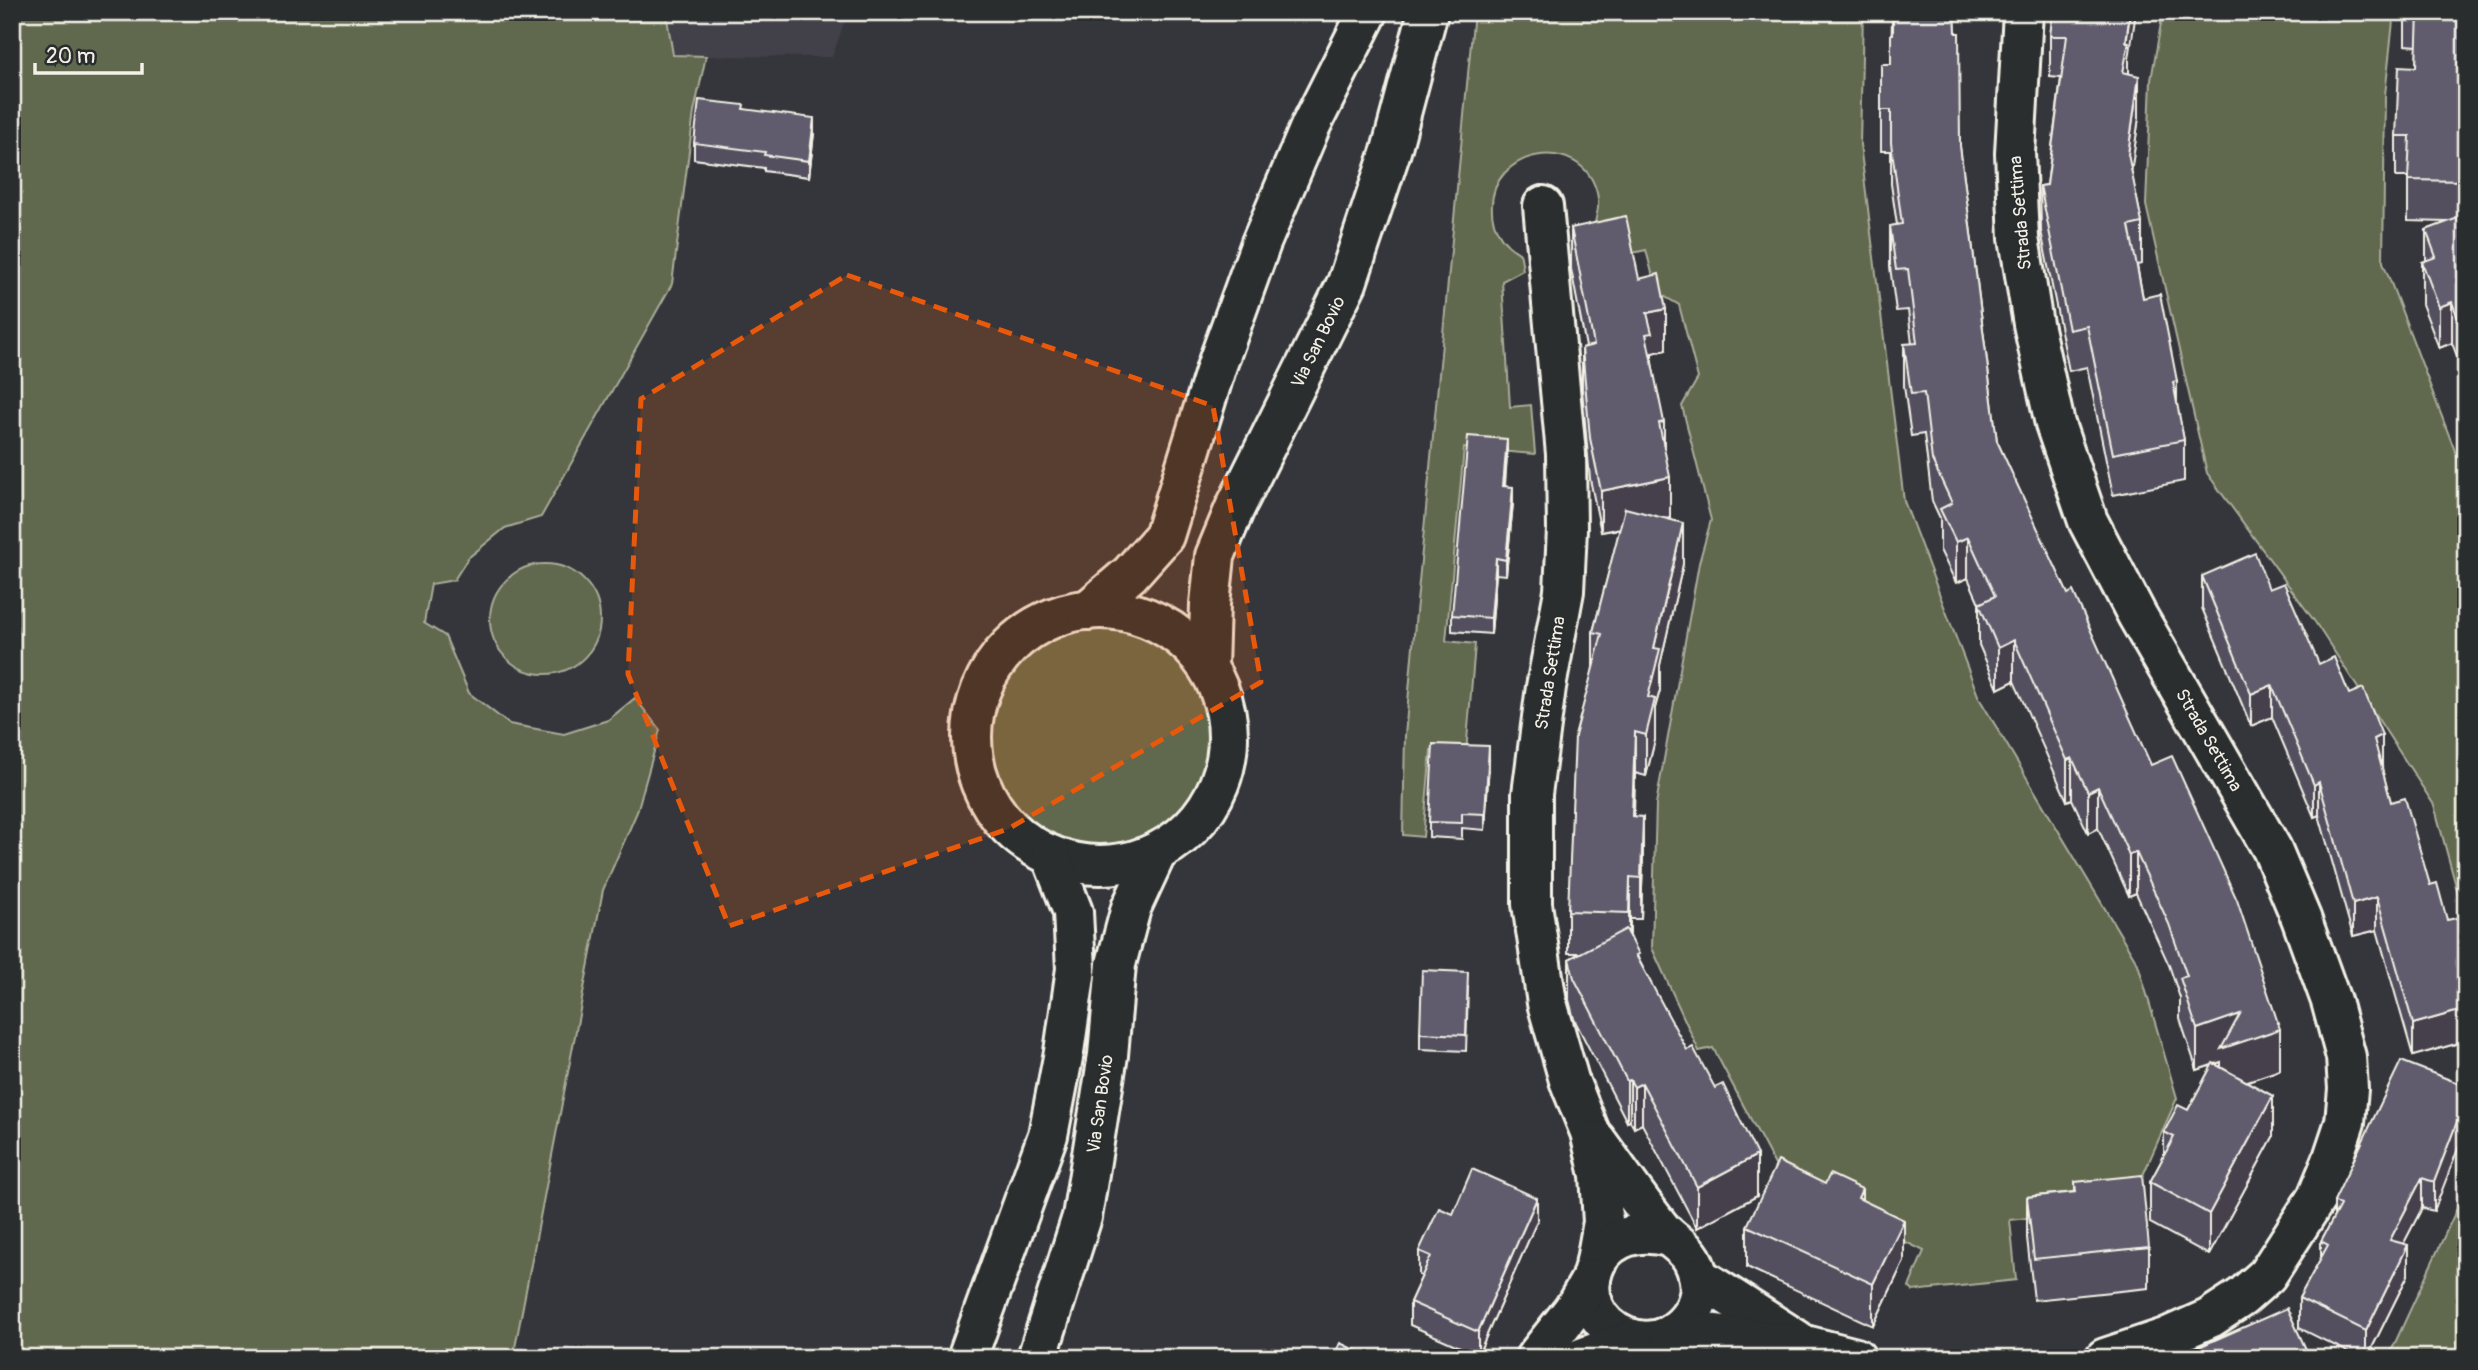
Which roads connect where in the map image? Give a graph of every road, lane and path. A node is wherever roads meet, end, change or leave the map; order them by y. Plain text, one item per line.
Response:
1 (1368, 12) edge
2 (1428, 12) edge
3 (2023, 12) edge
4 (1543, 206) dead end
5 (1088, 610) junction
6 (1208, 667) junction
7 (1157, 852) junction
8 (1051, 855) junction
9 (1590, 1132) junction
10 (1668, 1237) junction
11 (1593, 1270) junction
12 (1699, 1277) junction
13 (1648, 1339) junction
14 (1805, 1345) junction
15 (967, 1358) edge
16 (1037, 1358) edge
17 (1535, 1358) edge
18 (1581, 1358) edge
19 (1856, 1358) edge
20 (2105, 1358) edge

1 - 5 street, Via San Bovio
2 - 6 street, Via San Bovio
3 - 20 street, Strada Settima
4 - 9 street, Strada Settima
5 - 6 street, Via San Bovio
5 - 8 street, Via San Bovio
6 - 7 street, Via San Bovio
7 - 8 street, Via San Bovio
7 - 16 street, Via San Bovio
8 - 15 street
9 - 10 street, Strada Settima
9 - 11 street, Strada Settima
10 - 11 street, Strada Settima
10 - 12 street, Strada Settima
11 - 13 street, Strada Settima
11 - 17 street, Strada Settima
12 - 13 street, Strada Settima
12 - 14 street, Strada Settima
13 - 14 street, Strada Settima
13 - 18 street, Strada Settima
14 - 19 street, Strada Settima

